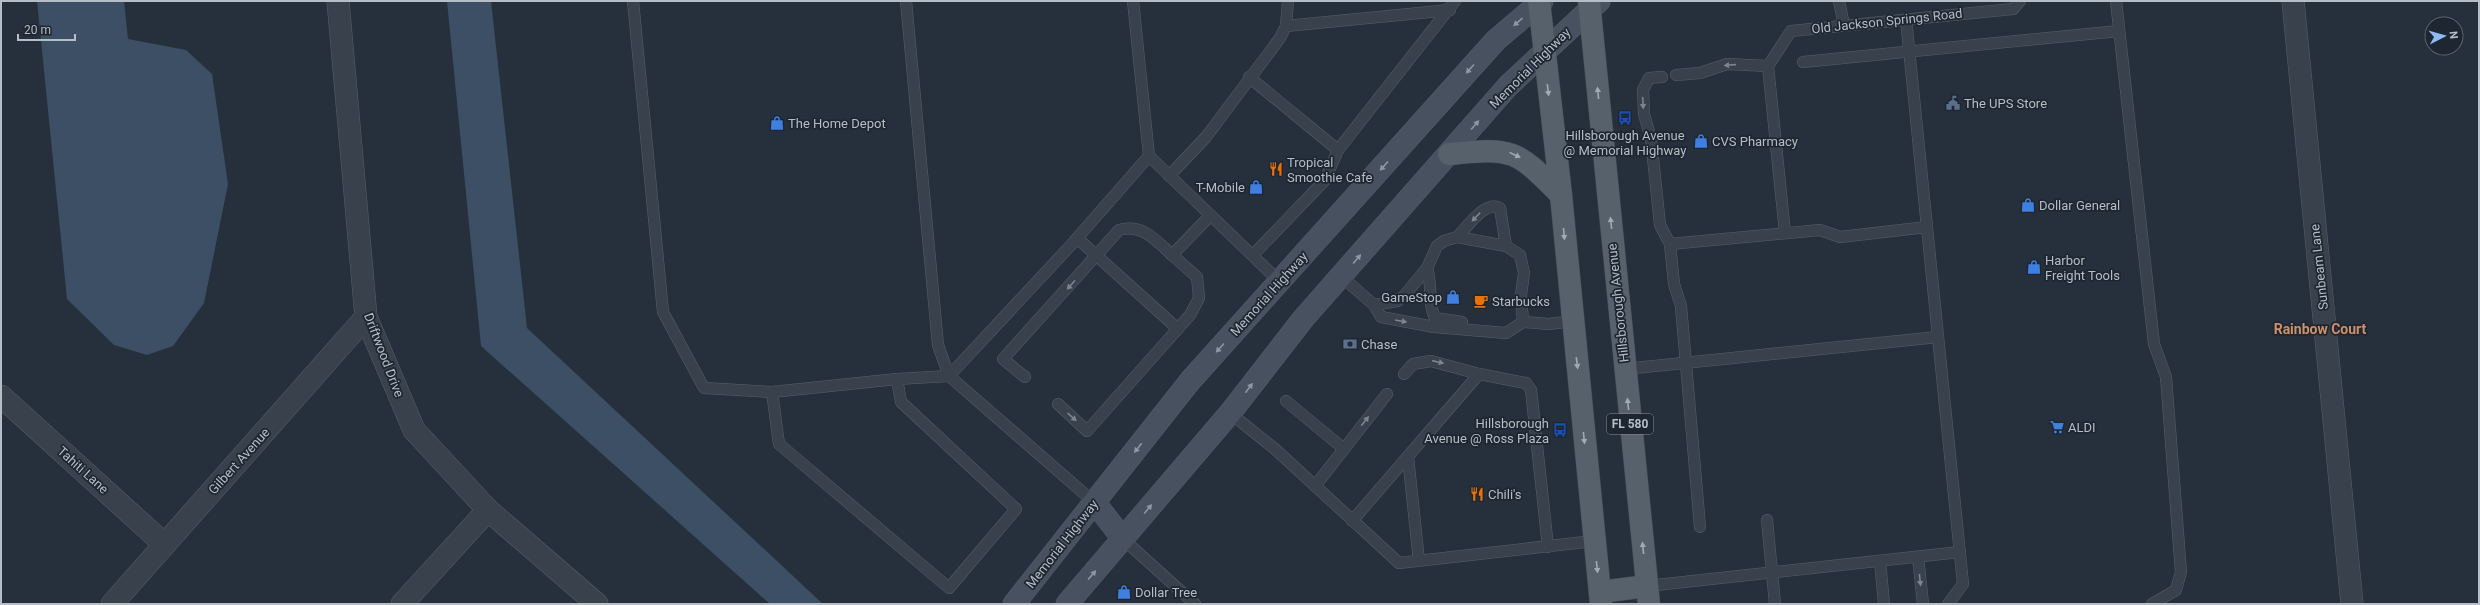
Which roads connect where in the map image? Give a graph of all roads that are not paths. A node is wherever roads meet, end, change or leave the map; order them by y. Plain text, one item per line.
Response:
1 (338, 1) edge
2 (633, 1) edge
3 (906, 1) edge
4 (1134, 1) edge
5 (1288, 1) edge
6 (1839, 1) edge
7 (2020, 1) edge
8 (2116, 1) edge
9 (2293, 1) edge
10 (1540, 2) edge
11 (1593, 4) edge
12 (1452, 6) edge
13 (1906, 19) junction
14 (1844, 25) junction
15 (1286, 26) junction
16 (2119, 31) junction
17 (1544, 52) junction
18 (1910, 52) junction
19 (1803, 62) dead end
20 (1768, 66) junction
21 (1676, 75) dead end
22 (1249, 77) junction
23 (1662, 77) dead end
24 (1338, 150) junction
25 (1449, 154) junction
26 (1149, 156) junction
27 (1169, 176) junction
28 (1561, 195) junction
29 (1210, 216) junction
30 (1927, 227) junction
31 (1785, 233) junction
32 (1457, 237) junction
33 (1077, 238) junction
34 (1670, 244) junction
35 (1506, 246) junction
36 (1172, 255) junction
37 (1253, 255) junction
38 (1097, 256) junction
39 (1427, 268) junction
40 (1342, 277) junction
41 (1280, 282) junction
42 (1374, 304) junction
43 (366, 318) junction
44 (1572, 321) junction
45 (1523, 322) junction
46 (1178, 328) junction
47 (1506, 333) junction
48 (1938, 337) junction
49 (1686, 363) junction
50 (1625, 369) junction
51 (1404, 374) dead end
52 (1479, 374) junction
53 (949, 376) junction
54 (1026, 377) dead end
55 (897, 379) junction
56 (772, 392) junction
57 (1387, 394) dead end
58 (1, 396) edge
59 (1286, 401) dead end
60 (1058, 404) dead end
61 (1230, 413) junction
62 (1344, 449) junction
63 (1408, 456) junction
64 (1315, 486) junction
65 (1094, 503) junction
66 (488, 510) junction
67 (1767, 520) dead end
68 (1352, 521) junction
69 (1700, 527) dead end
70 (1123, 539) junction
71 (1594, 541) junction
72 (164, 544) junction
73 (1548, 547) junction
74 (1960, 552) junction
75 (1918, 557) junction
76 (1419, 561) junction
77 (1880, 561) junction
78 (1773, 572) junction
79 (1648, 595) edge
80 (1600, 598) edge
81 (112, 604) edge
82 (402, 604) edge
83 (597, 604) edge
84 (1014, 604) edge
85 (1067, 604) edge
86 (1195, 604) edge
87 (1775, 604) edge
88 (1883, 604) edge
89 (1923, 604) edge
90 (1948, 604) edge
91 (2152, 604) edge
92 (2352, 604) edge

1 - 43 street, Driftwood Drive
2 - 56 lane
3 - 53 lane
4 - 26 lane
5 - 15 lane
6 - 14 lane
7 - 13 lane, Old Jackson Springs Road
8 - 16 lane
9 - 92 street, Sunbeam Lane
10 - 17 main road
10 -> 41 main road, Memorial Highway
11 - 17 main road, Memorial Highway
50 -> 11 main road, Hillsborough Avenue / FL 580
12 - 15 lane
12 - 24 lane
13 - 14 lane, Old Jackson Springs Road
13 - 18 lane
14 - 20 lane, Old Jackson Springs Road
15 - 22 lane
16 - 18 lane
16 - 91 lane
25 -> 17 main road, Memorial Highway
17 -> 28 main road
18 - 19 lane
18 - 30 lane
20 -> 21 lane
20 - 31 lane
22 - 24 lane
22 - 27 lane
23 -> 34 lane
24 - 37 lane
25 -> 28 main road
40 -> 25 main road, Memorial Highway
26 - 27 lane
26 - 33 lane
27 - 29 lane
28 -> 44 main road
29 - 36 lane
29 - 37 lane
30 - 31 lane
30 - 48 lane
31 - 34 lane
32 - 35 lane
35 -> 32 lane
32 - 39 lane
33 - 38 lane
33 - 53 lane
34 - 49 lane
35 - 45 lane
36 - 38 lane
36 - 46 lane
37 - 41 lane
38 - 46 lane
38 -> 54 lane
39 - 42 lane
39 - 47 lane
40 - 42 lane
61 -> 40 main road, Memorial Highway
41 -> 65 main road, Memorial Highway
42 -> 47 lane
43 - 66 street, Driftwood Drive
43 - 72 street, Gilbert Avenue
44 - 45 lane
44 -> 71 main road
45 - 47 lane
60 -> 46 lane
48 - 49 lane
48 - 74 lane
49 - 50 lane
49 - 69 lane
79 -> 50 main road, Hillsborough Avenue / FL 580
51 -> 52 lane
52 - 63 lane
52 - 73 lane
53 - 55 lane
53 - 65 lane
55 - 56 lane
55 - 56 lane
62 -> 57 lane
58 - 72 street, Tahiti Lane
59 - 62 lane
61 - 64 lane
70 -> 61 main road, Memorial Highway
62 - 64 lane
63 - 68 lane
63 - 76 lane
64 - 68 lane
65 - 70 main road
65 - 84 main road, Memorial Highway
66 - 82 street
66 - 83 street, Driftwood Drive
67 - 78 lane
68 - 76 lane
85 -> 70 main road, Memorial Highway
70 - 86 lane
71 - 73 lane
71 -> 80 main road
72 - 81 street, Gilbert Avenue
73 - 76 lane
74 - 75 lane
74 - 90 lane
75 - 77 lane
75 -> 89 lane
77 - 78 lane
77 - 88 lane
78 - 79 lane
78 - 87 lane
79 - 80 main road

